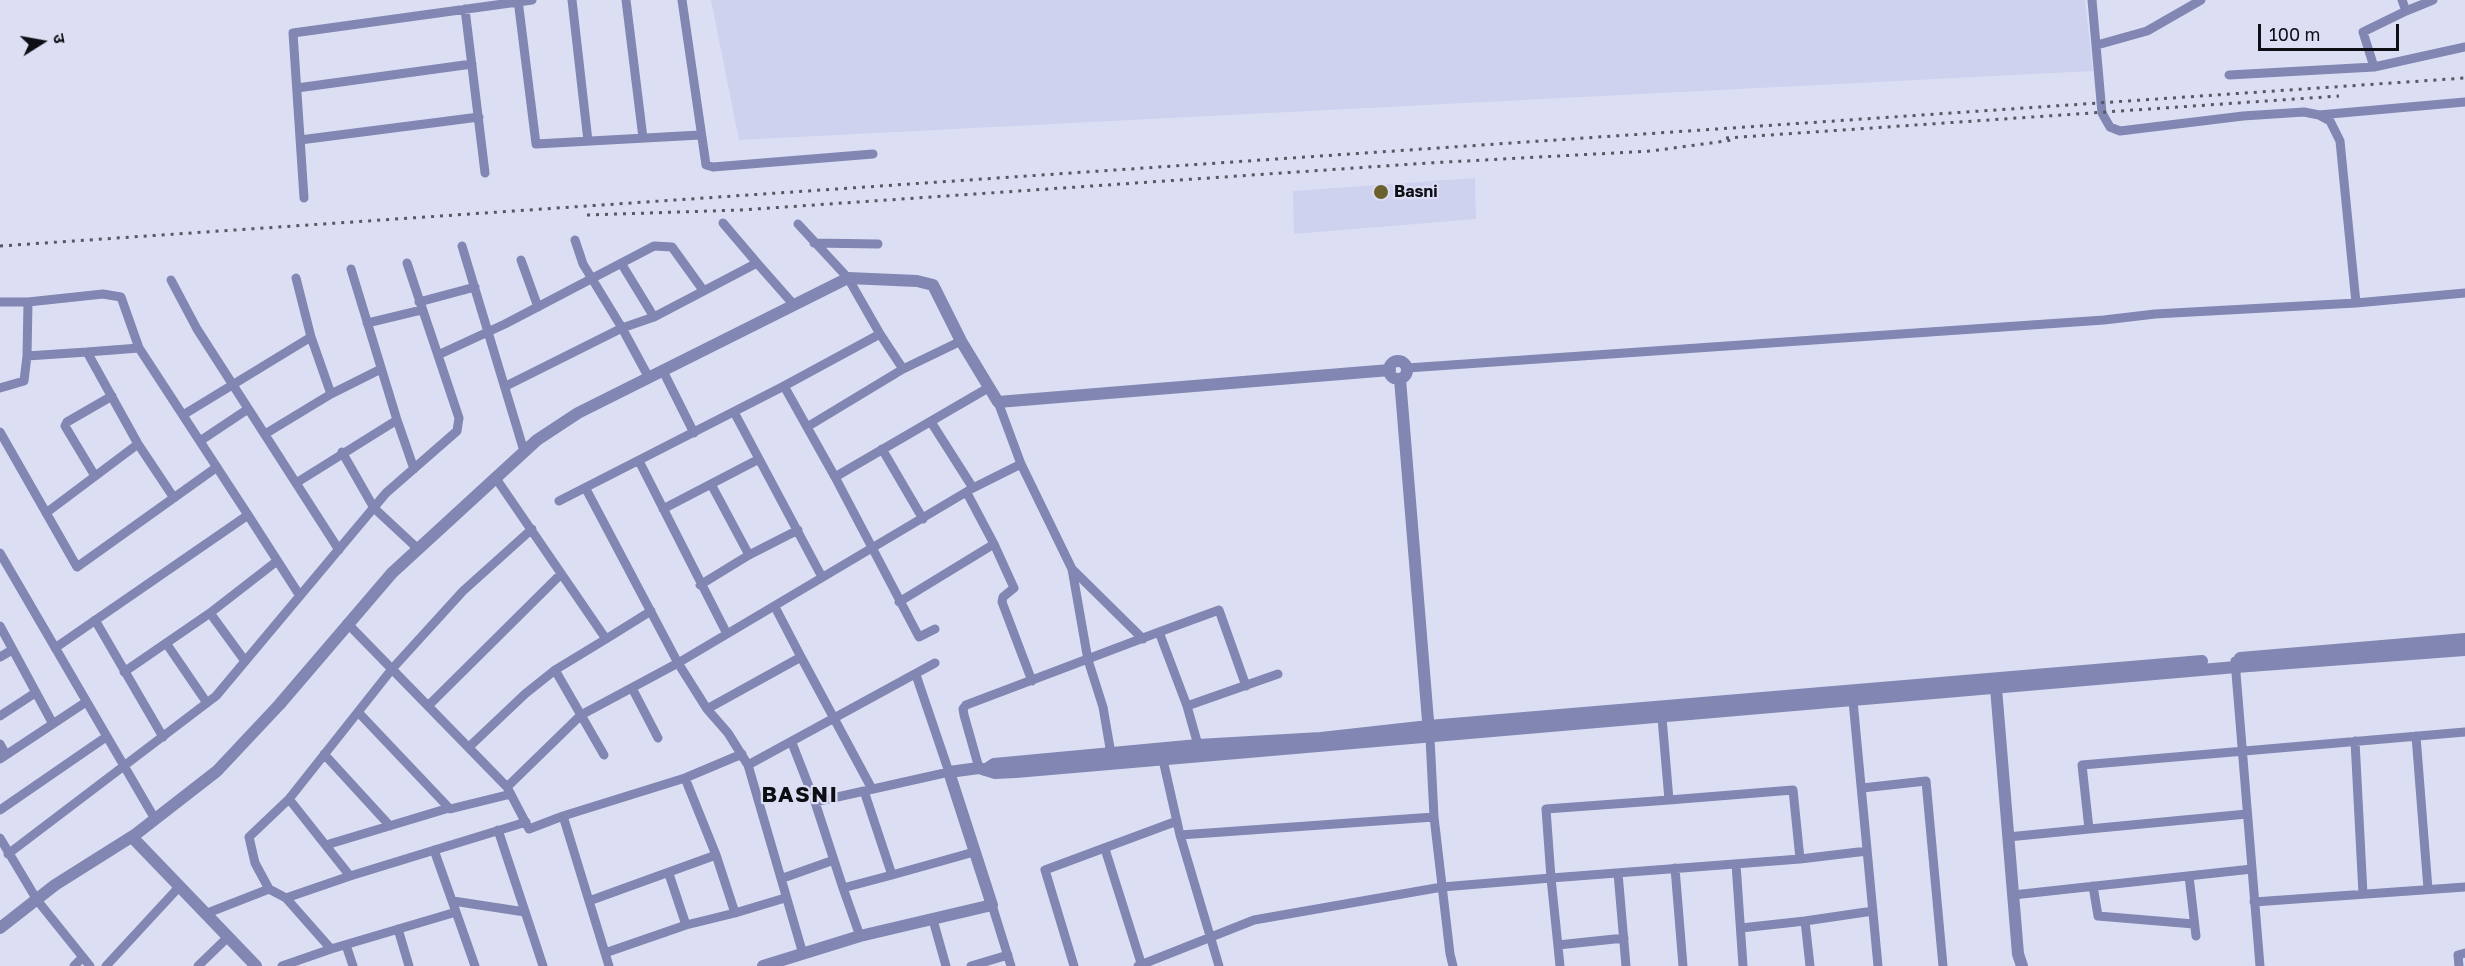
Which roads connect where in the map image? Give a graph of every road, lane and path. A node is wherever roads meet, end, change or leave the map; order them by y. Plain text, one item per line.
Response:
1 (532, 0) edge
2 (572, 0) edge
3 (626, 0) edge
4 (682, 0) edge
5 (2092, 0) edge
6 (2201, 0) edge
7 (2402, 0) edge
8 (2433, 0) edge
9 (518, 1) edge
10 (465, 9) junction
11 (2406, 11) junction
12 (2097, 45) junction
13 (2465, 47) edge
14 (472, 63) junction
15 (2374, 67) junction
16 (2229, 75) dead end
17 (297, 88) junction
18 (2465, 102) edge
19 (2319, 115) junction
20 (479, 117) junction
21 (700, 135) junction
22 (643, 138) junction
23 (300, 140) junction
24 (588, 141) junction
25 (873, 154) dead end
26 (484, 173) dead end
27 (304, 198) dead end
28 (723, 223) dead end
29 (798, 224) dead end
30 (575, 240) dead end
31 (814, 243) junction
32 (878, 244) dead end
33 (462, 246) dead end
34 (521, 260) dead end
35 (407, 263) dead end
36 (621, 263) junction
37 (757, 263) junction
38 (351, 269) dead end
39 (296, 278) dead end
40 (594, 278) junction
41 (848, 278) junction
42 (171, 280) dead end
43 (474, 287) junction
44 (703, 290) junction
45 (2465, 293) edge
46 (0, 302) edge
47 (28, 303) junction
48 (2356, 303) junction
49 (794, 305) junction
50 (420, 306) junction
51 (538, 307) junction
52 (654, 317) junction
53 (368, 323) junction
54 (622, 328) junction
55 (488, 332) junction
56 (880, 334) junction
57 (311, 337) junction
58 (961, 340) junction
59 (139, 348) junction
60 (87, 352) junction
61 (438, 355) junction
62 (27, 356) junction
63 (1407, 368) junction
64 (381, 369) junction
65 (903, 369) junction
66 (1390, 370) junction
67 (663, 372) junction
68 (649, 378) junction
69 (1400, 379) junction
70 (232, 383) junction
71 (506, 386) junction
72 (784, 386) junction
73 (0, 388) edge
74 (988, 388) junction
75 (331, 394) junction
76 (112, 396) junction
77 (998, 402) junction
78 (248, 409) junction
79 (734, 411) junction
80 (183, 415) junction
81 (397, 420) junction
82 (931, 422) junction
83 (807, 427) junction
84 (0, 432) edge
85 (694, 433) junction
86 (265, 434) junction
87 (200, 441) junction
88 (138, 444) junction
89 (882, 449) junction
90 (524, 451) junction
91 (342, 452) junction
92 (759, 459) junction
93 (639, 461) junction
94 (1021, 464) junction
95 (217, 467) junction
96 (414, 469) junction
97 (95, 476) junction
98 (495, 477) junction
99 (835, 477) junction
100 (296, 483) junction
101 (711, 484) junction
102 (586, 489) junction
103 (970, 490) junction
104 (174, 498) junction
105 (559, 501) dead end
106 (374, 508) junction
107 (663, 509) junction
108 (46, 513) junction
109 (248, 515) junction
110 (923, 519) junction
111 (532, 529) junction
112 (798, 530) junction
113 (994, 544) junction
114 (417, 548) junction
115 (872, 548) junction
116 (339, 550) junction
117 (0, 553) edge
118 (749, 555) junction
119 (277, 561) junction
120 (3, 566) edge
121 (1072, 569) junction
122 (561, 574) junction
123 (822, 577) junction
124 (700, 585) junction
125 (300, 596) junction
126 (899, 602) junction
127 (775, 607) junction
128 (651, 611) junction
129 (210, 613) junction
130 (95, 620) junction
131 (347, 623) junction
132 (0, 626) edge
133 (935, 628) dead end
134 (726, 632) junction
135 (1159, 632) junction
136 (606, 639) junction
137 (1143, 639) junction
138 (2465, 639) edge
139 (166, 643) junction
140 (55, 648) junction
141 (12, 650) junction
142 (2465, 650) edge
143 (0, 657) edge
144 (801, 657) junction
145 (1088, 660) junction
146 (245, 661) junction
147 (678, 663) junction
148 (934, 663) dead end
149 (2235, 663) junction
150 (392, 669) junction
151 (555, 670) junction
152 (124, 672) junction
153 (1278, 674) dead end
154 (916, 675) junction
155 (1032, 681) junction
156 (1246, 686) junction
157 (632, 688) junction
158 (1996, 688) junction
159 (35, 693) junction
160 (1853, 701) junction
161 (86, 702) junction
162 (207, 704) junction
163 (428, 706) junction
164 (1187, 706) junction
165 (707, 709) junction
166 (358, 712) junction
167 (581, 715) junction
168 (0, 716) edge
169 (1627, 716) junction
170 (834, 717) junction
171 (1662, 718) junction
172 (53, 724) junction
173 (1429, 732) junction
174 (2465, 732) edge
175 (2416, 736) junction
176 (106, 737) junction
177 (163, 737) junction
178 (658, 738) dead end
179 (2355, 741) junction
180 (792, 743) junction
181 (0, 744) edge
182 (1198, 745) junction
183 (469, 747) junction
184 (2242, 750) junction
185 (324, 754) junction
186 (742, 754) junction
187 (1111, 754) junction
188 (604, 755) dead end
189 (3, 757) edge
190 (1163, 760) junction
191 (748, 765) junction
192 (123, 768) junction
193 (982, 769) junction
194 (949, 772) junction
195 (684, 778) junction
196 (1862, 788) junction
197 (509, 790) junction
198 (868, 790) junction
199 (288, 799) junction
200 (1669, 800) junction
201 (815, 802) junction
202 (449, 808) junction
203 (0, 810) edge
204 (2247, 814) junction
205 (563, 816) junction
206 (1434, 817) junction
207 (155, 819) junction
208 (1177, 821) junction
209 (526, 822) junction
210 (390, 826) junction
211 (2089, 829) junction
212 (498, 831) junction
213 (1180, 835) junction
214 (132, 837) junction
215 (2008, 837) junction
216 (0, 838) edge
217 (326, 845) junction
218 (1105, 849) junction
219 (434, 850) junction
220 (1867, 851) junction
221 (974, 852) junction
222 (8, 854) junction
223 (716, 855) junction
224 (1800, 859) junction
225 (834, 860) junction
226 (1736, 864) junction
227 (1675, 868) junction
228 (2252, 869) junction
229 (1618, 873) junction
230 (669, 874) junction
231 (892, 875) junction
232 (350, 876) junction
233 (2189, 876) junction
234 (783, 878) junction
235 (1551, 878) junction
236 (2093, 886) junction
237 (2465, 886) edge
238 (179, 887) junction
239 (1442, 887) junction
240 (843, 888) junction
241 (269, 889) junction
242 (2428, 889) junction
243 (2363, 894) junction
244 (2013, 895) junction
245 (286, 898) junction
246 (784, 898) junction
247 (37, 900) junction
248 (589, 901) junction
249 (453, 902) junction
250 (2254, 902) junction
251 (992, 905) junction
252 (1873, 911) junction
253 (456, 912) junction
254 (525, 912) junction
255 (735, 913) junction
256 (205, 914) junction
257 (933, 920) junction
258 (1805, 921) junction
259 (2194, 924) junction
260 (686, 926) junction
261 (0, 928) edge
262 (1741, 928) junction
263 (398, 929) junction
264 (860, 936) junction
265 (2196, 936) dead end
266 (228, 937) junction
267 (1209, 937) junction
268 (1624, 938) junction
269 (346, 945) junction
270 (1558, 945) junction
271 (331, 949) junction
272 (605, 953) junction
273 (2465, 953) edge
274 (803, 954) junction
275 (1008, 955) junction
276 (83, 957) junction
277 (74, 966) edge
278 (90, 966) edge
279 (106, 966) edge
280 (198, 966) edge
281 (256, 966) edge
282 (282, 966) edge
283 (353, 966) edge
284 (409, 966) edge
285 (475, 966) edge
286 (543, 966) edge
287 (609, 966) edge
288 (763, 966) edge
289 (946, 966) edge
290 (971, 966) edge
291 (1011, 966) edge
292 (1074, 966) edge
293 (1140, 966) edge
294 (1219, 966) edge
295 (1454, 966) edge
296 (1560, 966) edge
297 (1626, 966) edge
298 (1683, 966) edge
299 (1743, 966) edge
300 (1810, 966) edge
301 (1878, 966) edge
302 (1943, 966) edge
303 (2022, 966) edge
304 (2260, 966) edge
305 (2459, 966) edge

1 - 9 street
2 - 24 street
3 - 22 street
4 - 21 street
5 - 12 street
6 - 12 street
7 - 11 street
8 - 11 street
9 - 10 street
9 - 24 street
10 - 14 street
10 - 17 street
11 - 15 street
12 - 19 street
13 - 15 street
14 - 17 street
14 - 20 street
15 - 16 street
17 - 23 street
18 - 19 street
19 - 48 street
20 - 23 street
20 - 26 street
21 - 22 street
21 - 25 street
22 - 24 street
23 - 27 street
28 - 37 street
29 - 31 street
30 - 40 street
31 - 32 street
31 - 41 street
33 - 43 street
34 - 51 street
35 - 50 street
36 - 40 street
36 - 44 street
36 - 52 street
37 - 44 street
37 - 49 street
38 - 53 street
39 - 57 street
40 - 51 street
40 - 54 street
41 - 49 street
41 - 56 street
41 - 58 street
42 - 70 street
43 - 50 street
43 - 55 street
44 - 52 street
45 - 48 street
46 - 47 street
47 - 59 street
47 - 62 street
48 - 63 street
49 - 67 street
50 - 53 street
50 - 61 street
51 - 55 street
52 - 54 street
53 - 64 street
54 - 68 street
54 - 71 street
55 - 61 street
55 - 71 street
56 - 65 street
56 - 72 street
57 - 70 street
57 - 75 street
58 - 65 street
58 - 74 street
59 - 60 street
59 - 80 street
60 - 62 street
60 - 76 street
61 - 96 street
62 - 73 street
63 - 66 street
63 - 69 street
64 - 75 street
64 - 81 street
65 - 83 street
66 - 69 street
66 - 77 street
67 - 68 street
67 - 85 street
68 - 90 street
69 - 173 street
70 - 78 street
70 - 80 street
71 - 90 street
72 - 79 street
72 - 83 street
74 - 77 street
74 - 82 street
75 - 86 street
76 - 88 street
76 - 97 street
77 - 94 street
78 - 86 street
78 - 87 street
79 - 85 street
79 - 92 street
80 - 87 street
81 - 91 street
81 - 96 street
82 - 89 street
82 - 103 street
83 - 99 street
84 - 108 street
85 - 93 street
86 - 100 street
87 - 95 street
88 - 97 street
88 - 104 street
89 - 99 street
89 - 110 street
90 - 98 street
91 - 100 street
91 - 106 street
92 - 101 street
92 - 112 street
93 - 102 street
93 - 107 street
94 - 103 street
94 - 121 street
95 - 104 street
95 - 109 street
96 - 106 street
97 - 108 street
98 - 111 street
98 - 114 street
99 - 115 street
100 - 116 street
101 - 107 street
101 - 118 street
102 - 105 street
102 - 128 street
103 - 110 street
103 - 113 street
104 - 108 street
106 - 114 street
106 - 116 street
107 - 124 street
109 - 119 street
109 - 130 street
110 - 115 street
111 - 122 street
111 - 150 street
112 - 118 street
112 - 123 street
113 - 126 street
113 - 155 street
114 - 131 street
115 - 123 street
115 - 126 street
116 - 125 street
117 - 120 street
118 - 124 street
119 - 125 street
119 - 129 street
120 - 140 street
121 - 137 street
121 - 145 street
122 - 136 street
122 - 163 street
123 - 127 street
124 - 134 street
125 - 146 street
126 - 133 street
127 - 134 street
127 - 144 street
128 - 136 street
128 - 147 street
129 - 139 street
129 - 146 street
130 - 140 street
130 - 152 street
131 - 150 street
131 - 207 street
132 - 141 street
134 - 147 street
135 - 137 street
135 - 156 street
135 - 164 street
136 - 151 street
137 - 145 street
138 - 149 street
139 - 152 street
139 - 162 street
140 - 161 street
141 - 143 street
141 - 159 street
142 - 149 street
144 - 165 street
144 - 170 street
145 - 155 street
145 - 187 street
146 - 162 street
147 - 157 street
147 - 165 street
148 - 154 street
149 - 158 street
149 - 169 street
149 - 184 street
150 - 163 street
150 - 166 street
151 - 167 street
151 - 183 street
152 - 177 street
153 - 156 street
154 - 170 street
154 - 194 street
155 - 193 street
156 - 164 street
157 - 167 street
157 - 178 street
158 - 160 street
158 - 215 street
159 - 168 street
159 - 172 street
160 - 171 street
160 - 196 street
161 - 172 street
161 - 176 street
162 - 177 street
163 - 183 street
164 - 182 street
165 - 186 street
166 - 185 street
166 - 202 street
167 - 188 street
167 - 197 street
169 - 171 street
169 - 173 street
170 - 180 street
170 - 198 street
171 - 200 street
172 - 189 street
173 - 182 street
173 - 190 street
173 - 206 street
174 - 175 street
175 - 179 street
175 - 242 street
176 - 192 street
176 - 203 street
177 - 192 street
179 - 184 street
179 - 243 street
180 - 191 street
180 - 201 street
181 - 189 street
182 - 187 street
183 - 197 street
184 - 204 street
184 - 211 street
185 - 199 street
185 - 210 street
186 - 191 street
186 - 195 street
187 - 193 street
190 - 193 street
190 - 208 street
191 - 234 street
192 - 207 street
192 - 222 street
193 - 194 street
194 - 198 street
194 - 221 street
195 - 205 street
195 - 223 street
196 - 220 street
196 - 302 street
197 - 202 street
197 - 209 street
198 - 201 street
198 - 231 street
199 - 217 street
199 - 241 street
200 - 224 street
200 - 235 street
201 - 225 street
202 - 210 street
204 - 211 street
204 - 228 street
205 - 209 street
205 - 248 street
206 - 213 street
206 - 239 street
207 - 214 street
208 - 213 street
208 - 218 street
209 - 212 street
210 - 217 street
211 - 215 street
212 - 219 street
212 - 254 street
213 - 267 street
214 - 238 street
214 - 247 street
215 - 244 street
216 - 222 street
217 - 232 street
218 - 292 street
218 - 293 street
219 - 232 street
219 - 249 street
220 - 224 street
220 - 252 street
221 - 231 street
221 - 251 street
222 - 247 street
223 - 230 street
223 - 255 street
224 - 226 street
225 - 234 street
225 - 240 street
226 - 227 street
226 - 262 street
227 - 229 street
227 - 298 street
228 - 233 street
228 - 250 street
229 - 235 street
229 - 268 street
230 - 248 street
230 - 260 street
231 - 240 street
232 - 245 street
233 - 236 street
233 - 259 street
234 - 246 street
235 - 239 street
235 - 270 street
236 - 244 street
236 - 259 street
237 - 242 street
238 - 256 street
238 - 279 street
239 - 267 street
239 - 295 street
240 - 264 street
241 - 245 street
241 - 256 street
242 - 243 street
243 - 250 street
244 - 303 street
245 - 271 street
246 - 255 street
246 - 274 street
247 - 261 street
247 - 276 street
248 - 272 street
249 - 253 street
249 - 254 street
250 - 304 street
251 - 257 street
251 - 275 street
252 - 258 street
252 - 301 street
253 - 263 street
253 - 285 street
254 - 286 street
255 - 260 street
256 - 266 street
257 - 264 street
257 - 289 street
258 - 262 street
258 - 300 street
259 - 265 street
260 - 272 street
262 - 299 street
263 - 269 street
263 - 284 street
264 - 274 street
266 - 280 street
266 - 281 street
267 - 293 street
267 - 294 street
268 - 270 street
268 - 297 street
269 - 271 street
269 - 283 street
270 - 296 street
271 - 282 street
272 - 287 street
273 - 305 street
274 - 288 street
275 - 290 street
275 - 291 street
276 - 277 street
276 - 278 street

